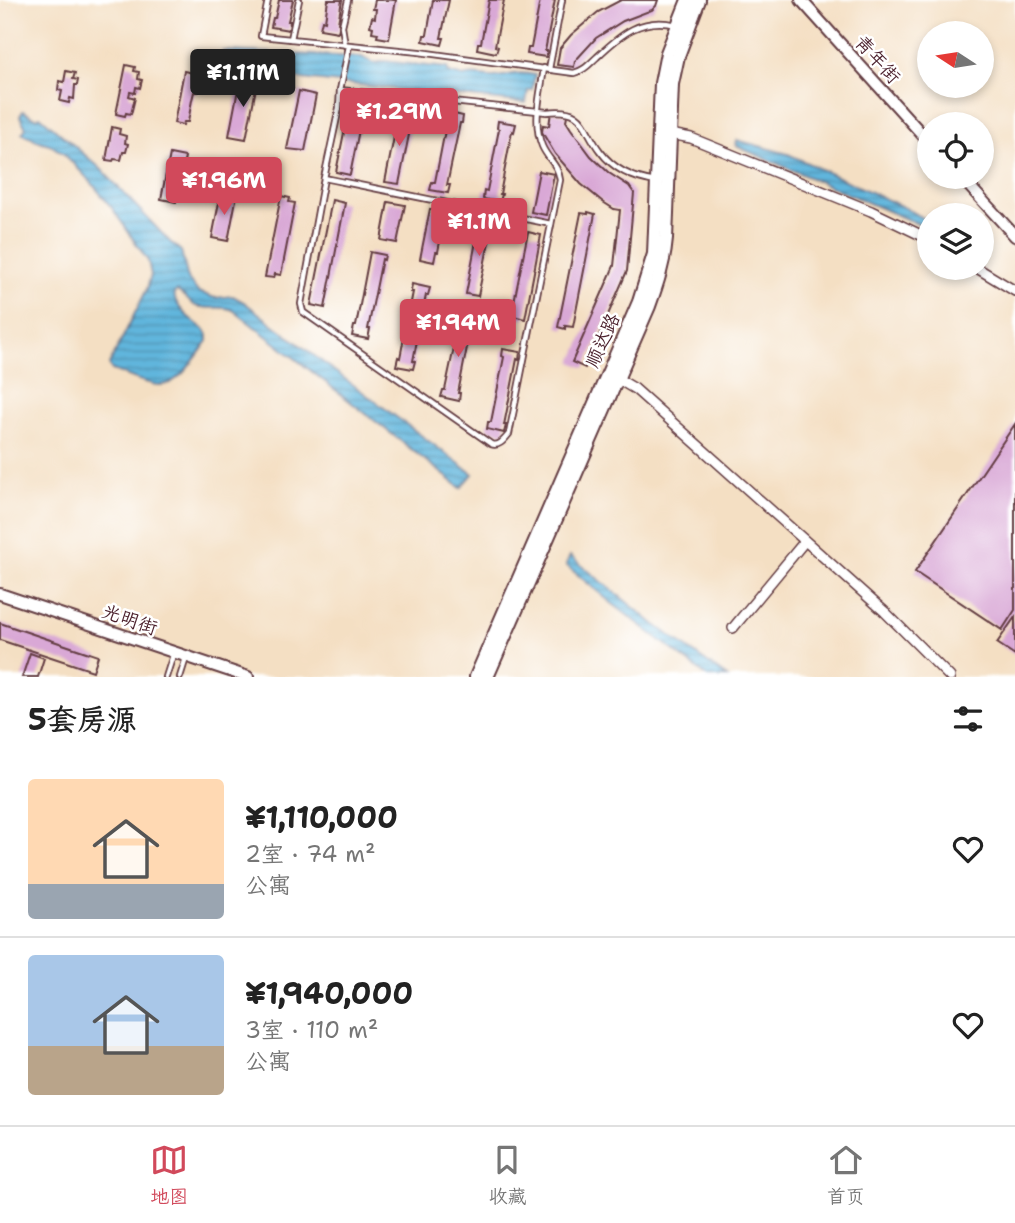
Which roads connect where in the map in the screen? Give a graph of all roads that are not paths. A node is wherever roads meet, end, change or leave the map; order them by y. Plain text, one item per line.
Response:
1 (268, 0) edge
2 (299, 0) edge
3 (348, 0) edge
4 (562, 0) edge
5 (688, 0) edge
6 (699, 0) edge
7 (801, 0) edge
8 (678, 25) junction
9 (291, 39) junction
10 (347, 46) junction
11 (547, 68) junction
12 (340, 90) junction
13 (538, 111) junction
14 (917, 129) edge
15 (670, 134) junction
16 (324, 178) junction
17 (657, 182) junction
18 (972, 189) edge
19 (551, 224) junction
20 (917, 233) edge
21 (1015, 236) edge
22 (994, 278) edge
23 (1015, 291) edge
24 (618, 379) junction
25 (805, 541) junction
26 (0, 594) edge
27 (733, 628) dead end
28 (174, 652) junction
29 (187, 656) junction
30 (166, 677) edge
31 (180, 677) edge
32 (248, 677) edge
33 (476, 677) edge
34 (488, 677) edge
35 (950, 677) edge

1 - 9 lane
2 - 9 lane
3 - 10 lane
4 - 11 lane
5 - 8 main road, 顺达路
6 - 15 main road, 顺达路
7 - 14 street, 青年街
8 - 11 lane
8 - 17 main road, 顺达路
9 - 10 lane
10 - 11 lane
10 - 12 lane
11 - 13 lane
12 - 13 lane
12 - 16 lane
13 - 17 lane
13 - 19 lane
15 - 20 street
15 - 24 main road, 顺达路
16 - 19 lane
16 - 19 lane
17 - 33 main road, 顺达路
18 - 21 street
22 - 23 street
24 - 25 street
24 - 34 main road, 顺达路
25 - 27 street
25 - 35 street
26 - 28 street, 光明街
28 - 29 street, 光明街
28 - 30 lane
29 - 31 lane
29 - 32 street, 光明街

